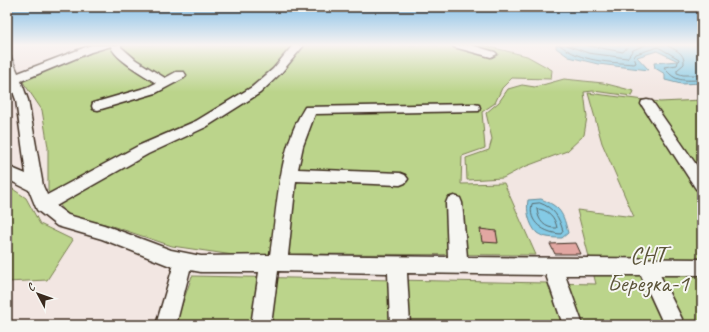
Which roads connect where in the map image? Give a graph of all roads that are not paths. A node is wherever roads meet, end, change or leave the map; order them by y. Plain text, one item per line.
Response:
1 (7, 60) edge
2 (60, 60) edge
3 (130, 60) edge
4 (286, 60) edge
5 (180, 75) dead end
6 (15, 79) junction
7 (165, 82) junction
8 (647, 104) dead end
9 (98, 106) dead end
10 (474, 108) dead end
11 (7, 172) edge
12 (290, 176) junction
13 (400, 179) dead end
14 (702, 185) edge
15 (35, 186) junction
16 (454, 203) dead end
17 (43, 205) junction
18 (184, 260) junction
19 (274, 263) junction
20 (396, 264) junction
21 (458, 264) junction
22 (552, 266) junction
23 (646, 266) junction
24 (702, 267) edge
25 (166, 325) edge
26 (261, 325) edge
27 (400, 325) edge
28 (573, 325) edge
29 (675, 325) edge

1 - 6 street
2 - 6 street
3 - 7 street
4 - 17 street
5 - 7 street
6 - 15 street
7 - 9 street
8 - 14 street
10 - 12 street
11 - 15 street
12 - 13 street
12 - 19 street
15 - 17 street
16 - 21 street
17 - 18 street
18 - 19 street
18 - 25 street
19 - 20 street
19 - 26 street
20 - 21 street
20 - 27 street
21 - 22 street
22 - 23 street
22 - 28 street
23 - 24 street
23 - 29 street

